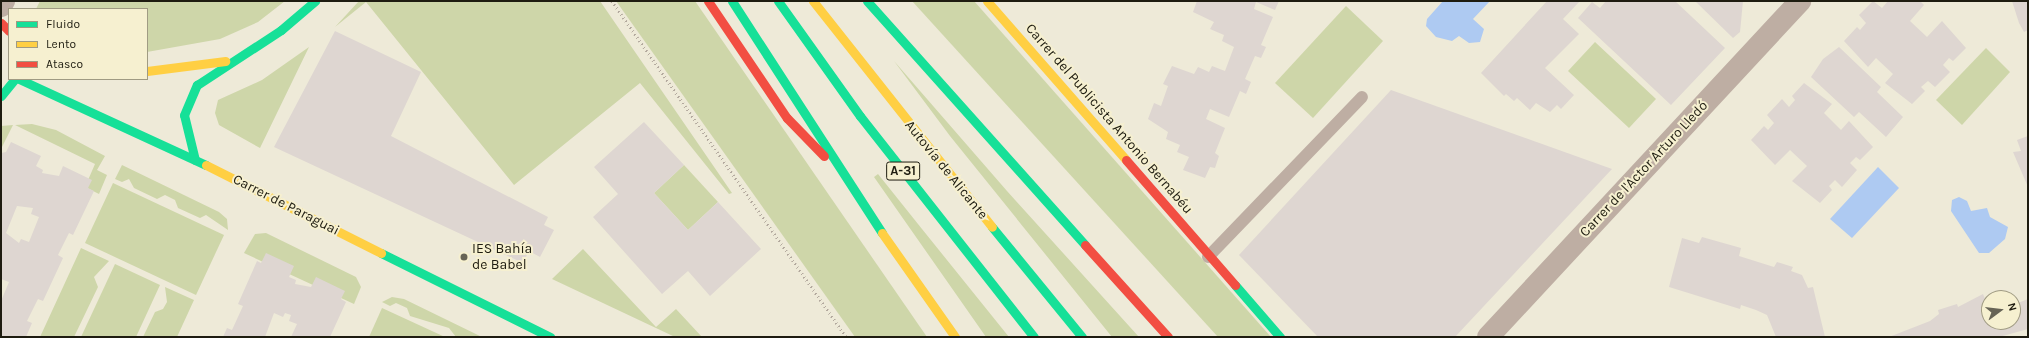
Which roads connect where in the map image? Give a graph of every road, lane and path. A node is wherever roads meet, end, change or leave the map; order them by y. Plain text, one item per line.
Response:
1 (4, 1) edge
2 (315, 1) edge
3 (612, 1) edge
4 (708, 1) edge
5 (732, 1) edge
6 (778, 1) edge
7 (813, 1) edge
8 (866, 1) edge
9 (987, 1) edge
10 (1789, 5) edge
11 (1, 6) edge
12 (233, 59) junction
13 (148, 71) edge
14 (14, 80) edge
15 (21, 80) edge
16 (1, 96) edge
17 (1362, 97) dead end
18 (195, 160) junction
19 (839, 171) junction
20 (1208, 257) junction
21 (550, 337) edge
22 (846, 337) edge
23 (955, 337) edge
24 (1034, 337) edge
25 (1082, 337) edge
26 (1168, 337) edge
27 (1280, 337) edge
28 (1488, 337) edge

1 - 11 street
2 - 12 main road
3 - 22 path
4 - 19 main road
5 - 19 main road
6 - 24 main road, A-31
7 - 25 main road, Autovía de Alicante / A-31
8 - 26 main road
9 - 20 main road, Carrer del Publicista Antonio Bernabéu
10 - 28 street, Carrer de l'Actor Arturo Lledó
12 - 13 main road
12 - 18 main road
14 - 16 main road
15 - 18 main road, Carrer de Paraguai
17 - 20 lane
18 - 21 main road, Carrer de Paraguai
19 - 23 main road
20 - 27 main road, Carrer del Publicista Antonio Bernabéu

